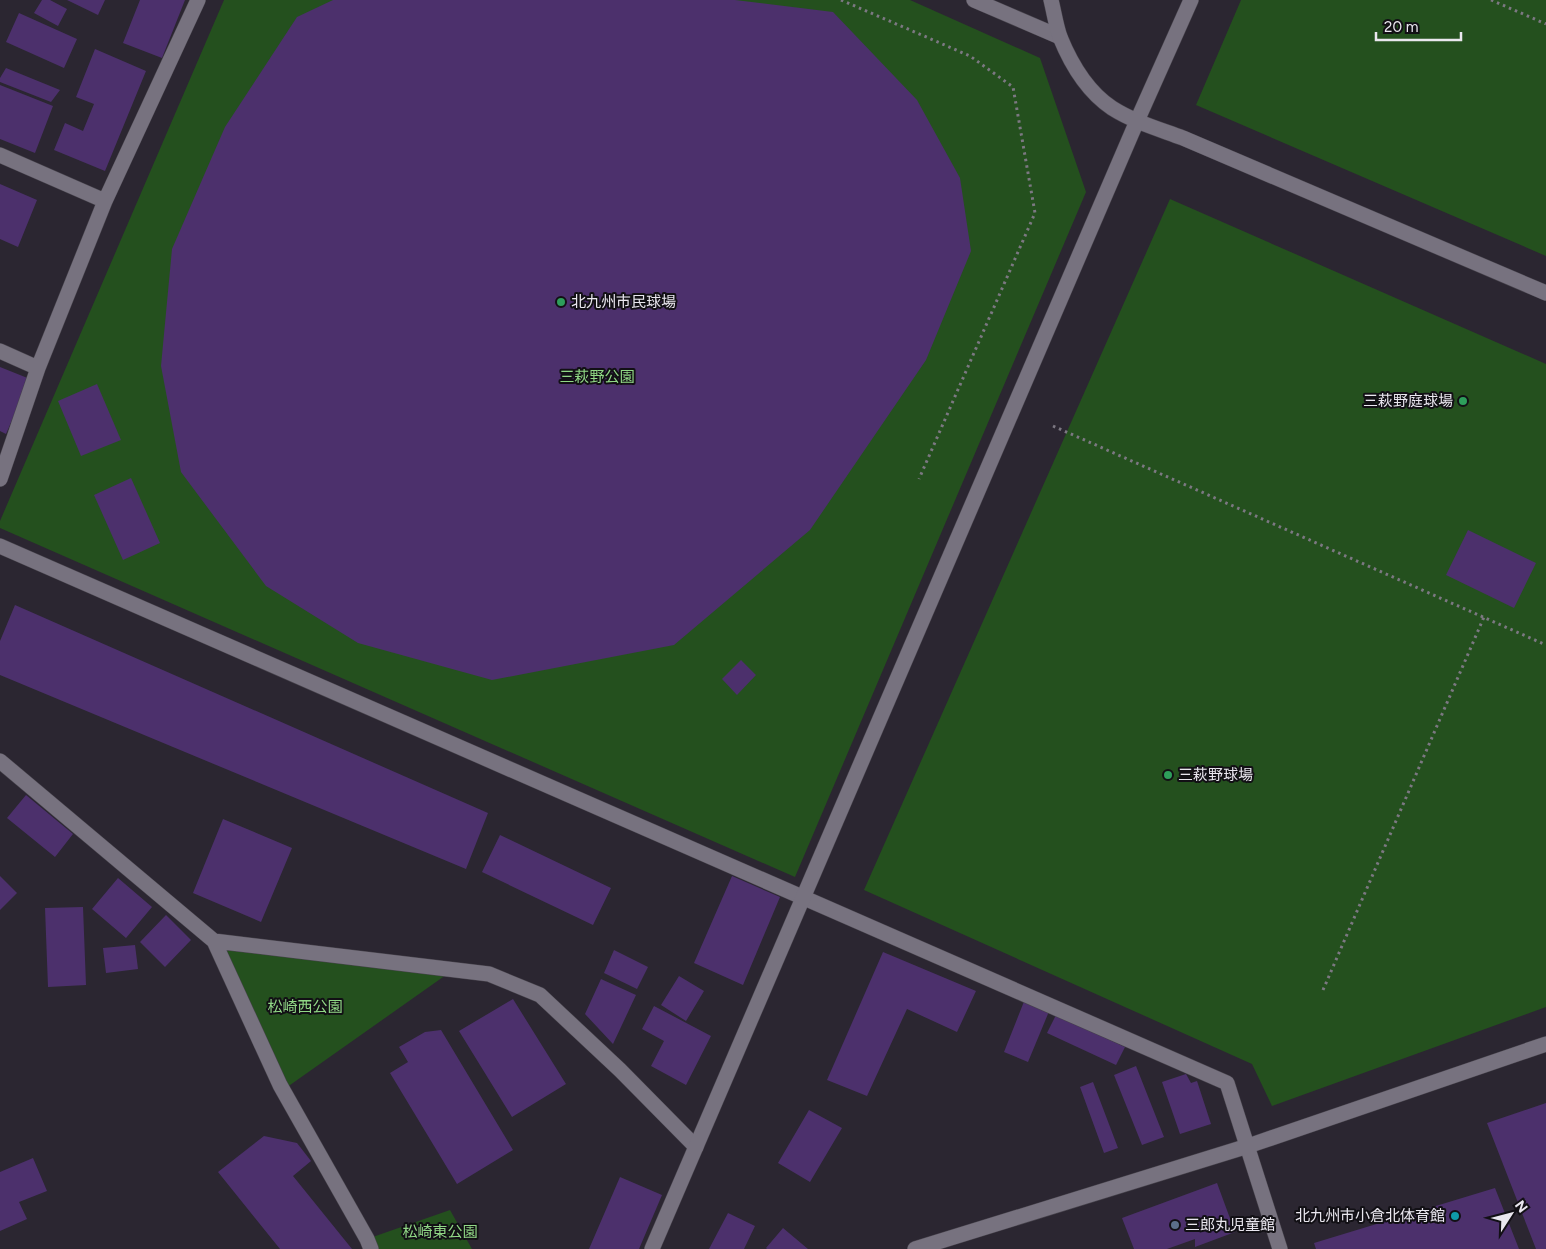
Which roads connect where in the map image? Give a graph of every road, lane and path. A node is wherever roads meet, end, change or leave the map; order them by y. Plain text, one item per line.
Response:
1 (198, 0) edge
2 (841, 0) edge
3 (974, 0) edge
4 (1051, 0) edge
5 (1191, 0) edge
6 (1491, 0) edge
7 (1546, 24) edge
8 (1060, 37) junction
9 (1138, 122) junction
10 (0, 155) edge
11 (106, 201) junction
12 (1546, 293) edge
13 (0, 351) edge
14 (38, 368) junction
15 (1053, 426) dead end
16 (0, 479) edge
17 (919, 479) dead end
18 (0, 546) edge
19 (1484, 617) junction
20 (1546, 645) edge
21 (0, 761) edge
22 (803, 896) junction
23 (214, 941) junction
24 (1323, 990) dead end
25 (1546, 1044) edge
26 (1248, 1146) junction
27 (696, 1147) junction
28 (372, 1249) edge
29 (652, 1249) edge
30 (915, 1249) edge
31 (1280, 1249) edge

1 - 11 street
2 - 17 path
3 - 8 street
4 - 8 street
5 - 9 street
6 - 7 path
8 - 9 street
9 - 12 street
9 - 22 street
10 - 11 street
11 - 14 street
13 - 14 street
14 - 16 street
15 - 19 path
18 - 22 street
19 - 20 path
19 - 24 path
21 - 23 street
22 - 26 street
22 - 27 street
23 - 27 street
23 - 28 street
25 - 26 street
26 - 30 street
26 - 31 street
27 - 29 street

